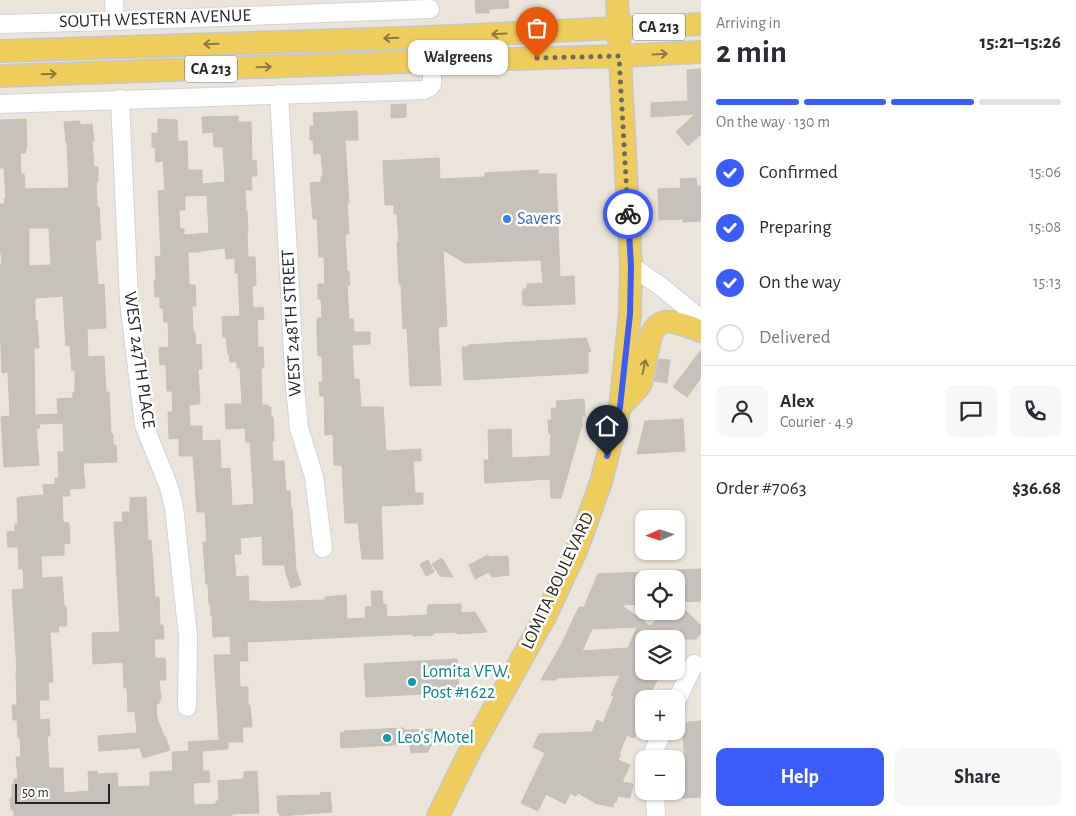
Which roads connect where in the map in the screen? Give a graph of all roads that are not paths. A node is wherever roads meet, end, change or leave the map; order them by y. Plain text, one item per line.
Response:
1 (114, 0) edge
2 (617, 0) edge
3 (430, 4) edge
4 (274, 7) edge
5 (115, 21) junction
6 (0, 24) edge
7 (701, 24) edge
8 (618, 29) junction
9 (431, 37) junction
10 (0, 51) edge
11 (701, 52) edge
12 (619, 56) junction
13 (432, 61) junction
14 (0, 76) edge
15 (279, 94) junction
16 (120, 99) junction
17 (0, 104) edge
18 (631, 266) junction
19 (701, 319) edge
20 (701, 331) edge
21 (620, 407) junction
22 (324, 548) dead end
23 (694, 664) dead end
24 (682, 690) edge
25 (188, 707) dead end
26 (655, 800) edge
27 (438, 816) edge
28 (656, 816) edge

1 - 5 street
2 - 8 main road, LOMITA BOULEVARD
3 - 4 street, SOUTH WESTERN AVENUE
3 - 9 street
4 - 5 street, SOUTH WESTERN AVENUE
5 - 6 street, SOUTH WESTERN AVENUE
7 - 8 main road, SOUTH WESTERN AVENUE / CA 213
8 -> 9 main road, SOUTH WESTERN AVENUE / CA 213
8 - 12 main road, LOMITA BOULEVARD
9 -> 10 main road, SOUTH WESTERN AVENUE / CA 213
12 -> 11 main road, CA 213
12 - 13 main road, CA 213
12 - 18 main road, LOMITA BOULEVARD
14 -> 13 main road, CA 213
13 - 15 street
15 - 16 street
15 - 22 street, WEST 248TH STREET
16 - 17 street
16 - 25 street, WEST 247TH PLACE
18 - 19 street
18 - 21 main road, LOMITA BOULEVARD
21 -> 20 main road
21 - 27 main road, LOMITA BOULEVARD
23 - 24 street
26 - 28 street

